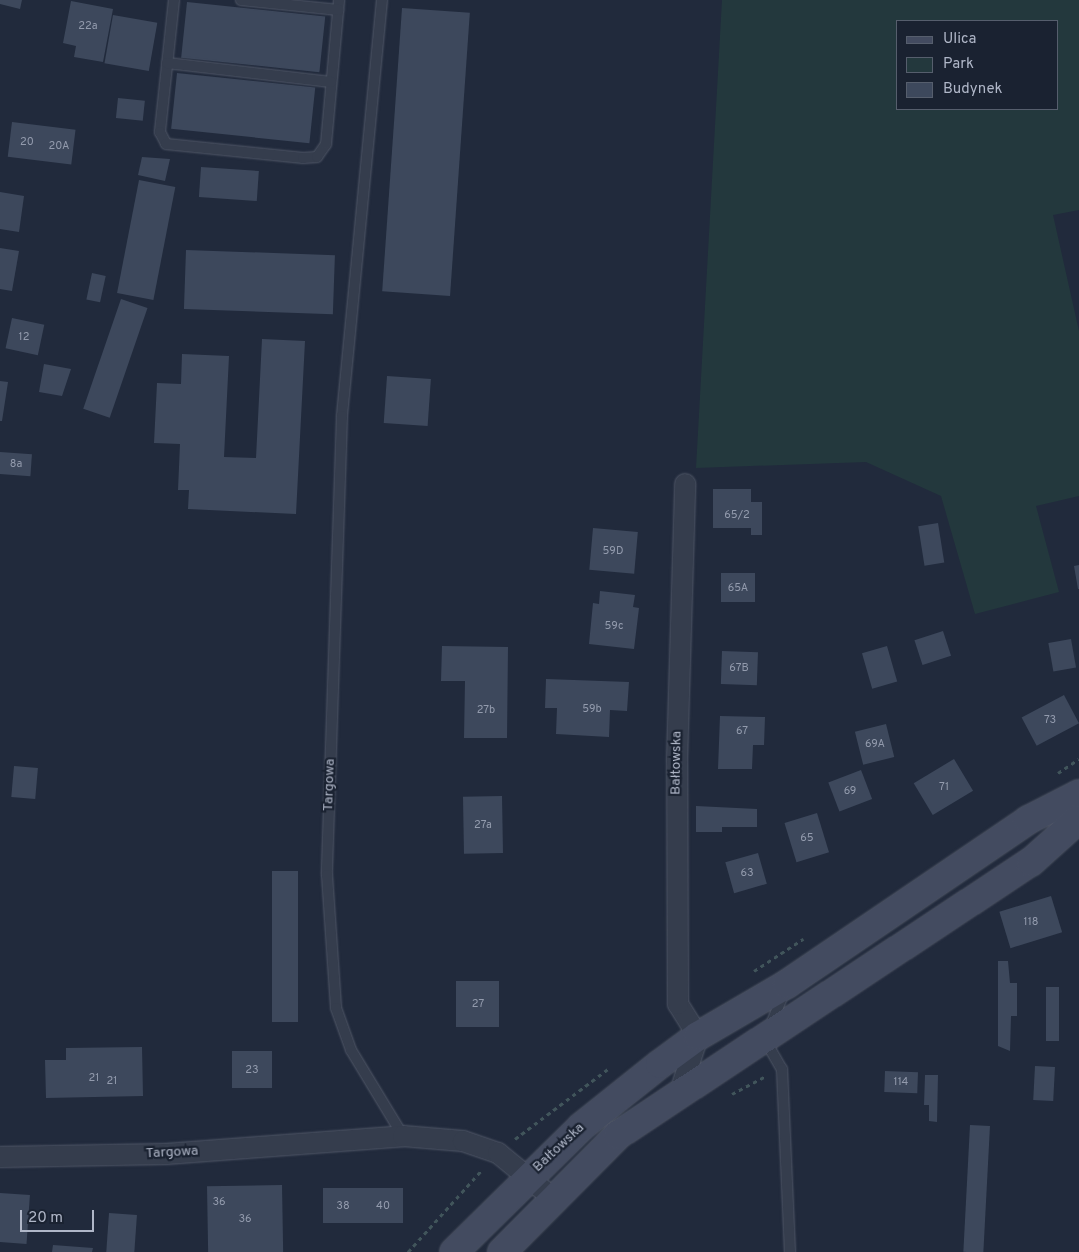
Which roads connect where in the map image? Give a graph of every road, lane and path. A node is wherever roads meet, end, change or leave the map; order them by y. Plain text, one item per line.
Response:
1 (174, 0) edge
2 (241, 0) edge
3 (382, 0) edge
4 (338, 5) edge
5 (167, 63) junction
6 (331, 82) junction
7 (684, 484) dead end
8 (1079, 794) edge
9 (1079, 819) edge
10 (787, 984) junction
11 (698, 1036) junction
12 (765, 1040) junction
13 (680, 1095) junction
14 (403, 1136) junction
15 (0, 1158) edge
16 (530, 1176) junction
17 (553, 1198) junction
18 (454, 1252) edge
19 (502, 1252) edge
20 (790, 1252) edge

1 - 5 lane
2 - 4 lane
3 - 14 lane, Targowa
4 - 6 lane
5 - 6 lane
5 - 6 lane
7 - 11 street, Bałtowska
8 - 10 main road, Bałtowska
9 - 12 main road
10 - 11 main road, Bałtowska
10 - 12 lane
11 - 13 street
11 - 16 main road, Bałtowska
12 - 13 main road
12 - 20 lane
13 - 17 main road
14 - 15 street, Targowa
14 - 16 street, Targowa
16 - 17 street, Targowa
16 - 18 main road, Bałtowska
17 - 19 main road

